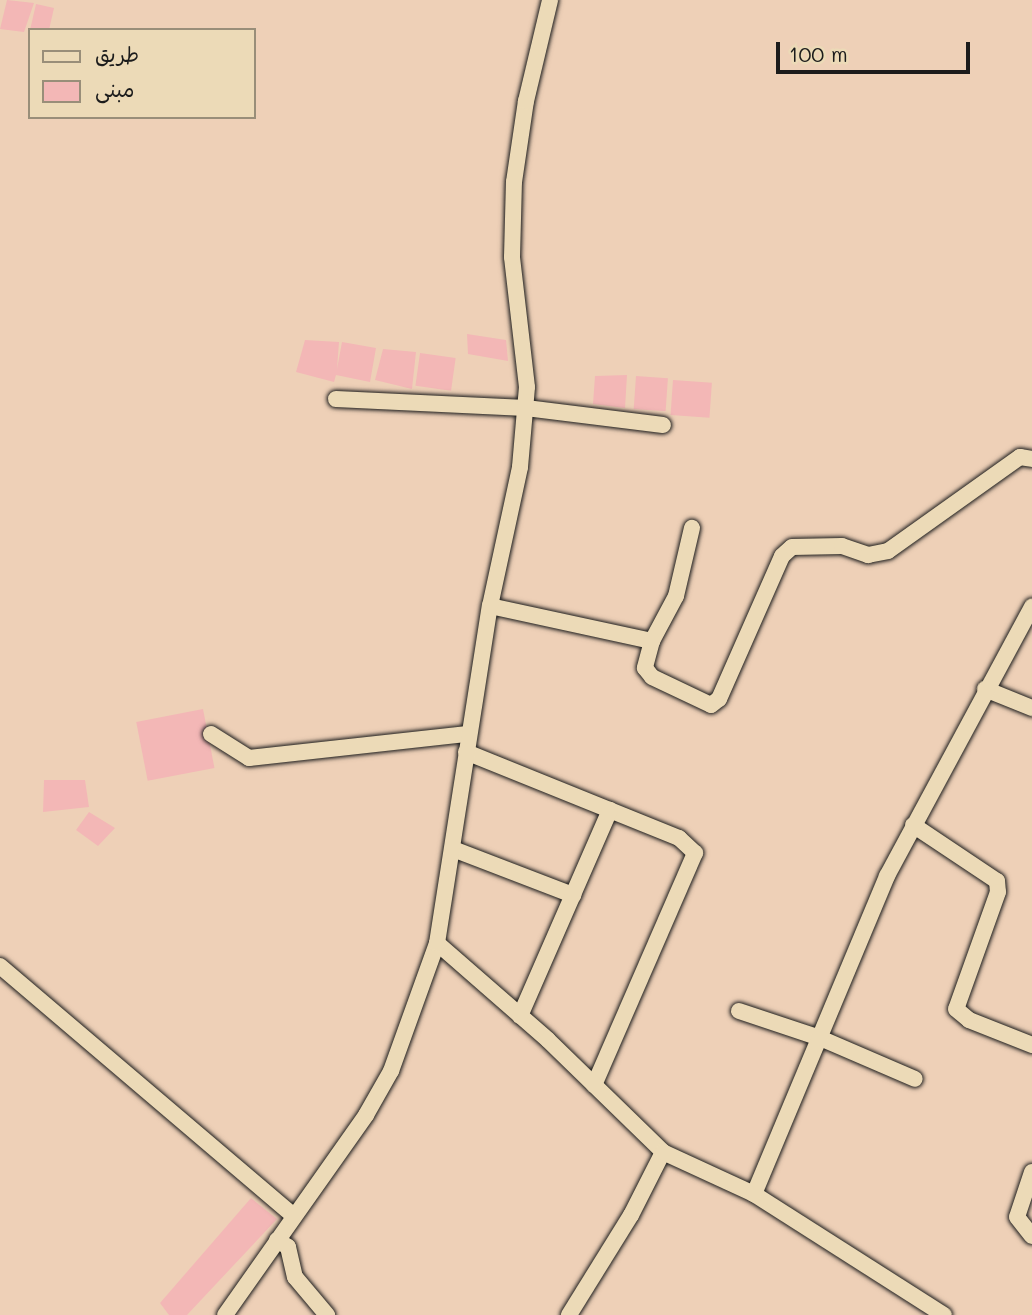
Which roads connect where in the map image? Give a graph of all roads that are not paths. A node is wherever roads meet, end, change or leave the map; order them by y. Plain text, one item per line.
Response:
1 (550, 0) edge
2 (336, 399) dead end
3 (526, 408) junction
4 (663, 425) dead end
5 (1032, 459) edge
6 (692, 528) dead end
7 (490, 606) junction
8 (1032, 607) edge
9 (652, 641) junction
10 (985, 689) junction
11 (1032, 708) edge
12 (211, 734) dead end
13 (468, 734) junction
14 (466, 752) junction
15 (610, 810) junction
16 (913, 825) junction
17 (453, 849) junction
18 (573, 894) junction
19 (437, 943) junction
20 (0, 965) edge
21 (739, 1011) dead end
22 (520, 1016) junction
23 (820, 1038) junction
24 (1032, 1045) edge
25 (915, 1079) dead end
26 (594, 1086) junction
27 (663, 1152) junction
28 (1032, 1172) edge
29 (754, 1194) junction
30 (294, 1216) junction
31 (1032, 1236) edge
32 (276, 1240) junction
33 (225, 1315) edge
34 (327, 1315) edge
35 (569, 1315) edge
36 (944, 1315) edge

1 - 3 street
2 - 3 street
3 - 4 street
3 - 7 street
5 - 9 street
6 - 9 street
7 - 9 street
7 - 13 street
8 - 10 street
10 - 11 street
10 - 16 street
12 - 13 street
13 - 14 street
14 - 15 street
14 - 17 street
15 - 18 street
15 - 26 street
16 - 23 street
16 - 24 street
17 - 18 street
17 - 19 street
18 - 22 street
19 - 22 street
19 - 30 street
20 - 30 street
21 - 23 street
22 - 26 street
23 - 25 street
23 - 29 street
26 - 27 street
27 - 29 street
27 - 35 street
28 - 31 street
29 - 36 street
30 - 32 street
32 - 33 street
32 - 34 street

